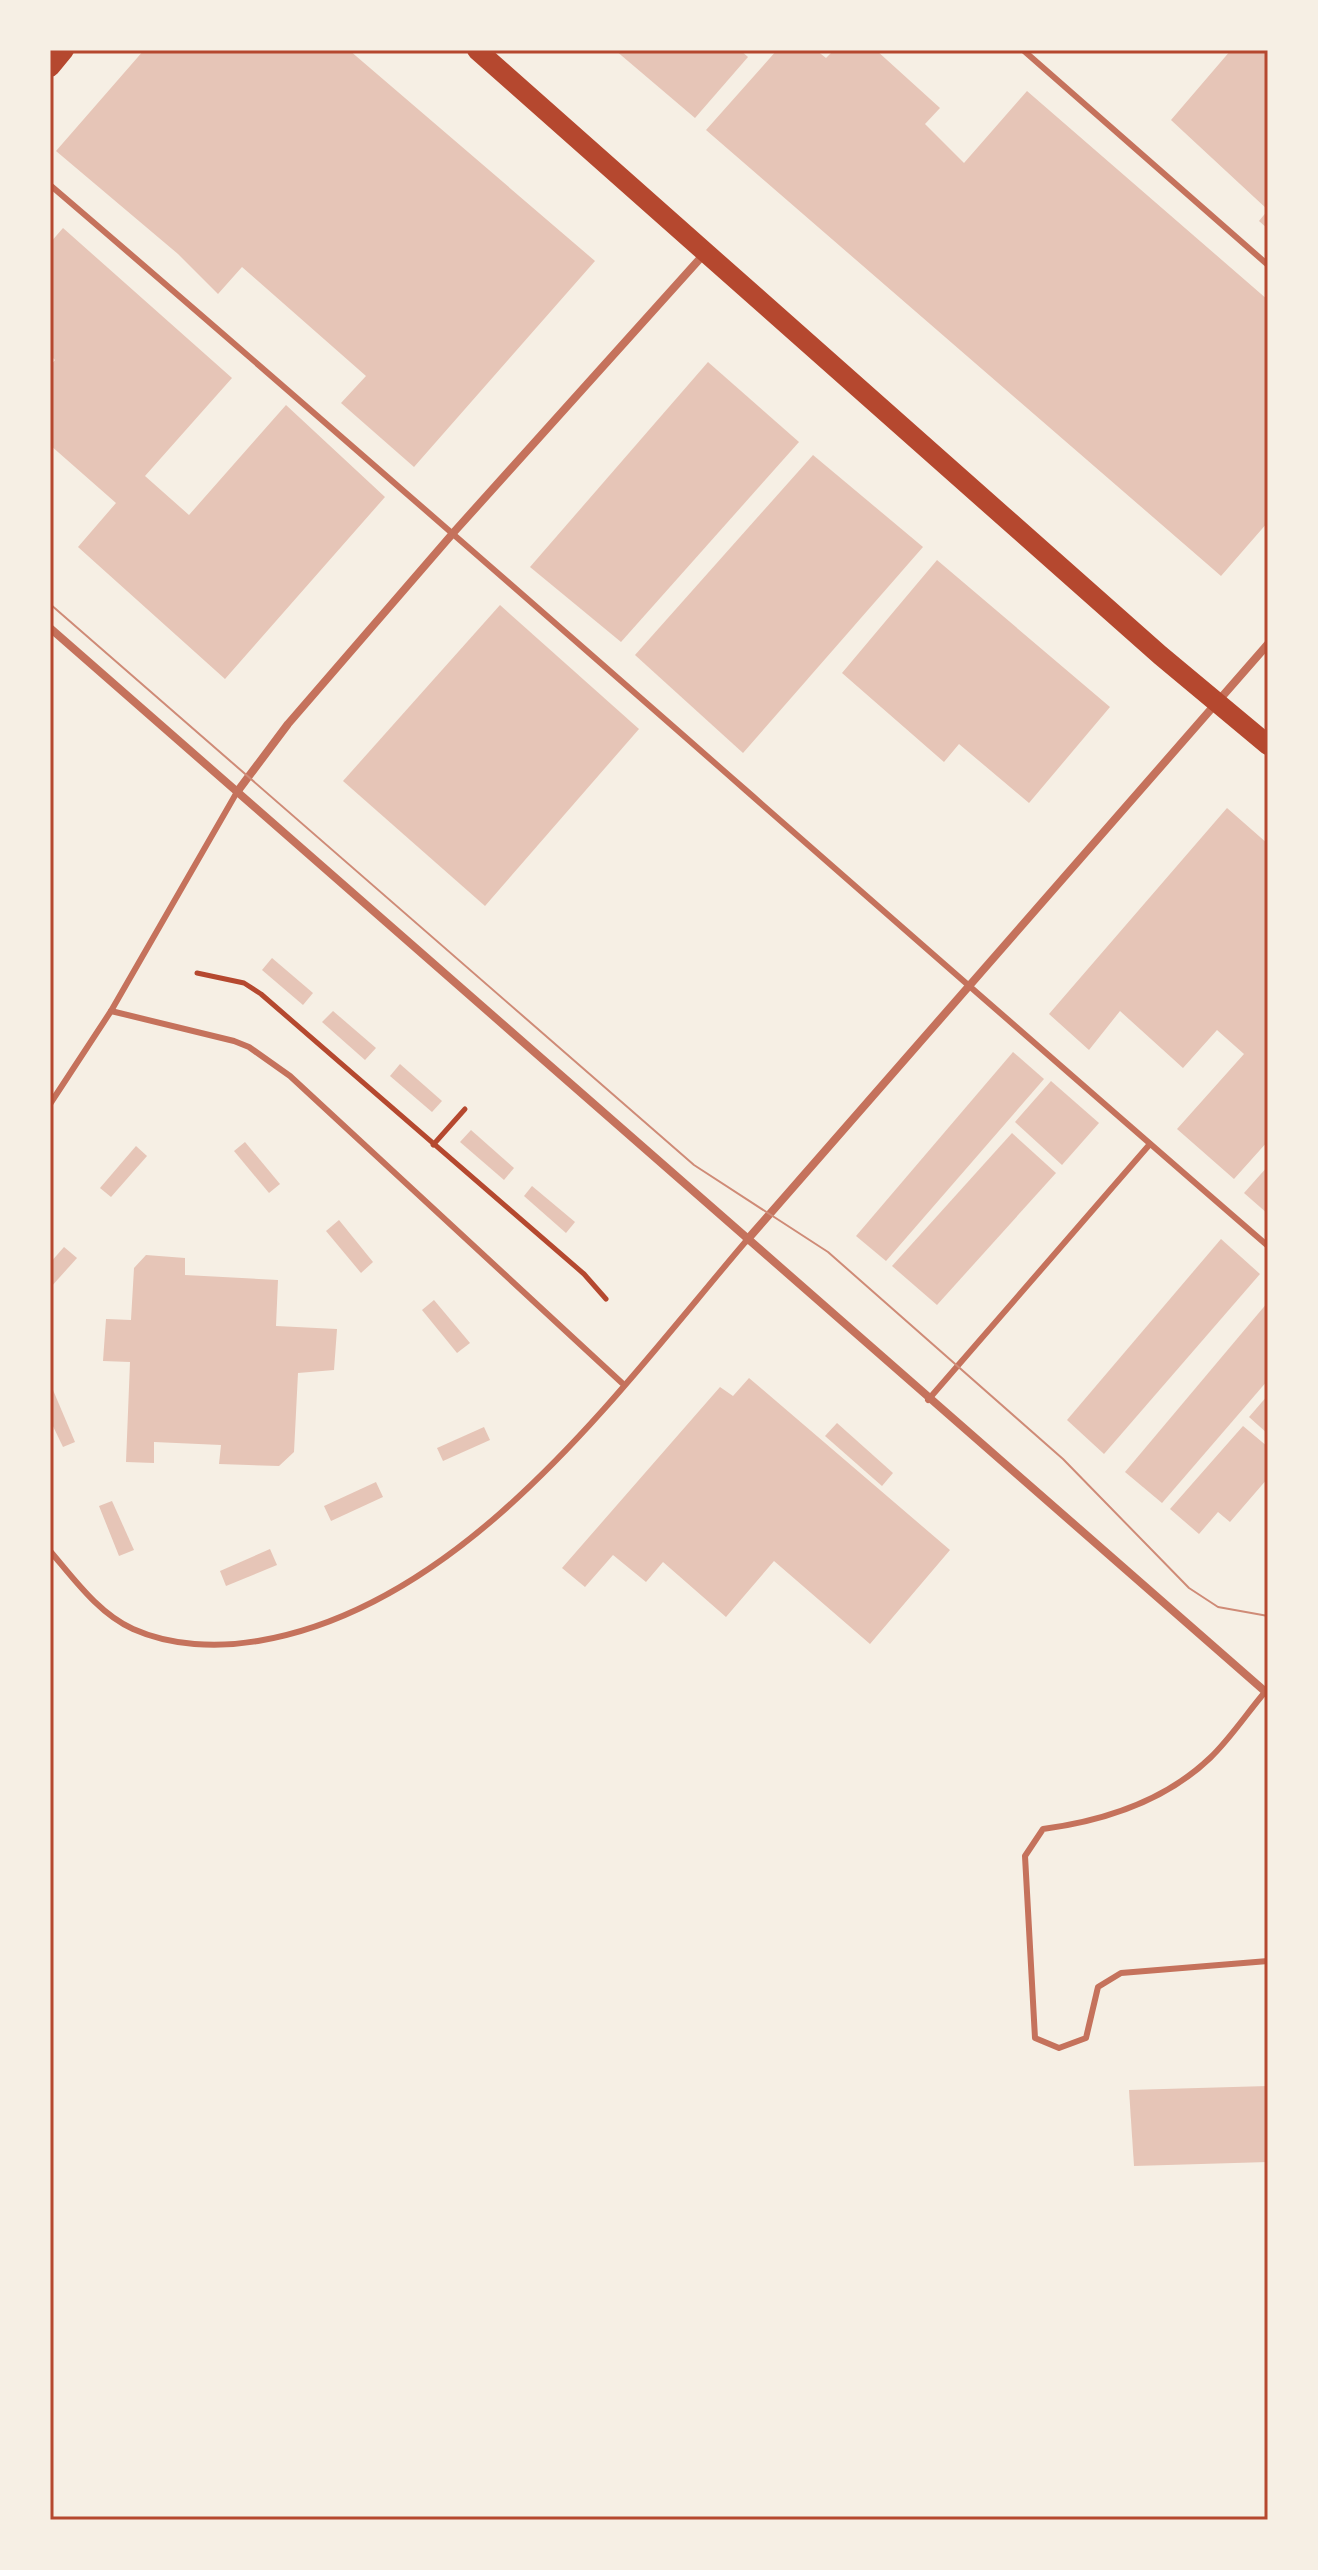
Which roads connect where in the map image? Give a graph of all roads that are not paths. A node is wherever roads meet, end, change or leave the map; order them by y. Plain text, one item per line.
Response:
1 (64, 50) edge
2 (477, 50) edge
3 (1023, 50) edge
4 (50, 67) edge
5 (50, 185) edge
6 (705, 252) junction
7 (1268, 265) edge
8 (454, 532) junction
9 (50, 628) edge
10 (1268, 644) edge
11 (1216, 701) junction
12 (1268, 745) edge
13 (237, 792) junction
14 (968, 987) junction
15 (111, 1011) junction
16 (50, 1104) edge
17 (1150, 1144) junction
18 (747, 1240) junction
19 (1268, 1246) edge
20 (622, 1383) junction
21 (928, 1400) junction
22 (50, 1551) edge
23 (1267, 1691) edge
24 (1268, 1961) edge

1 - 4 main road
2 - 6 main road
3 - 7 lane
5 - 8 lane
6 - 8 street
6 - 11 main road
8 - 13 street
8 - 14 lane
9 - 13 street
10 - 11 street
11 - 12 main road
11 - 14 street
13 - 15 lane
13 - 18 street
14 - 17 lane
14 - 18 street
15 - 16 lane
15 - 20 lane
17 - 19 lane
17 - 21 lane
18 - 20 lane
18 - 21 street
20 - 22 lane
21 - 23 street
23 - 24 lane

